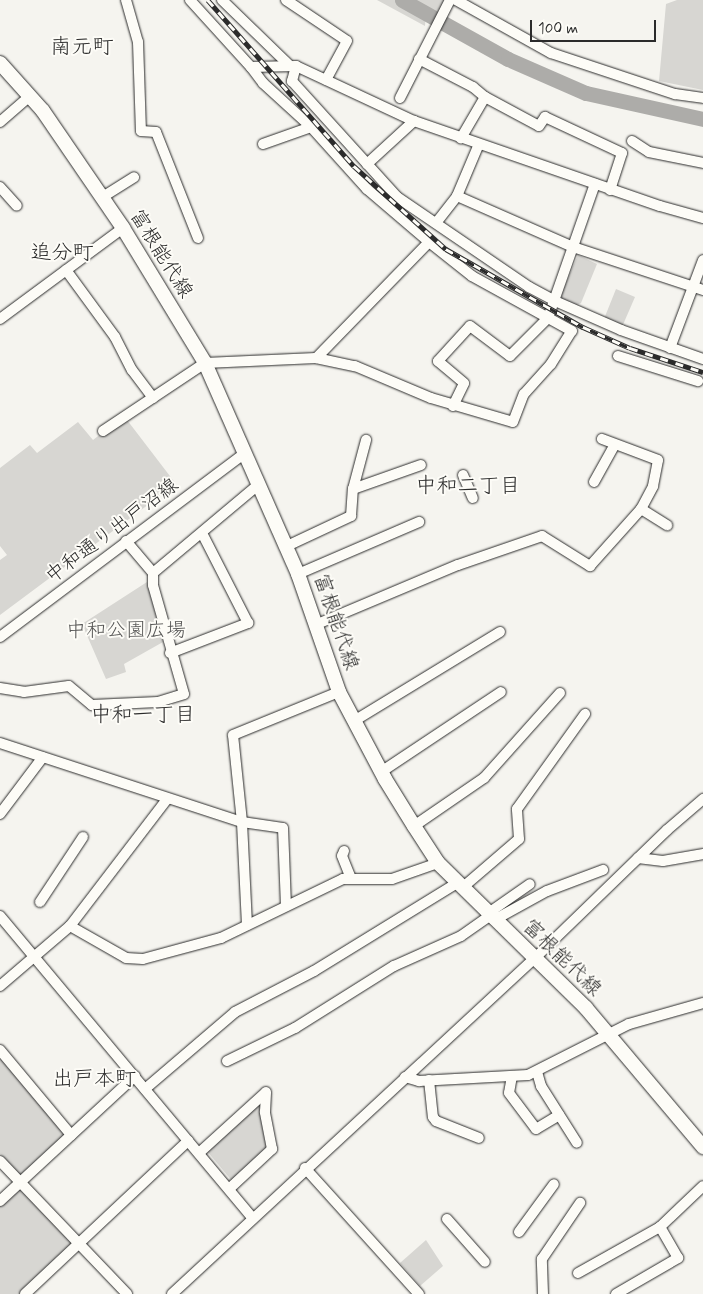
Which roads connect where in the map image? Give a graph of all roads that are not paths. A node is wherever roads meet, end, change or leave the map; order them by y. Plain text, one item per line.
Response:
1 (126, 0) edge
2 (190, 0) edge
3 (222, 0) edge
4 (286, 0) edge
5 (451, 1) edge
6 (419, 59) junction
7 (0, 63) edge
8 (293, 66) junction
9 (251, 67) junction
10 (326, 80) junction
11 (30, 96) junction
12 (485, 97) junction
13 (400, 98) dead end
14 (703, 98) edge
15 (0, 122) edge
16 (414, 122) junction
17 (311, 127) junction
18 (461, 138) junction
19 (632, 142) dead end
20 (263, 144) dead end
21 (479, 144) junction
22 (703, 163) edge
23 (367, 164) junction
24 (134, 177) dead end
25 (595, 184) junction
26 (0, 187) edge
27 (610, 190) junction
28 (457, 196) junction
29 (101, 198) junction
30 (17, 206) dead end
31 (703, 218) edge
32 (436, 222) junction
33 (123, 228) junction
34 (198, 238) dead end
35 (429, 242) junction
36 (573, 247) junction
37 (703, 260) edge
38 (66, 270) junction
39 (698, 288) edge
40 (555, 301) junction
41 (548, 318) junction
42 (0, 319) edge
43 (670, 348) junction
44 (618, 356) dead end
45 (316, 358) junction
46 (703, 359) edge
47 (205, 363) junction
48 (698, 381) dead end
49 (152, 398) junction
50 (452, 406) junction
51 (104, 430) dead end
52 (602, 439) dead end
53 (366, 440) dead end
54 (614, 446) junction
55 (245, 453) junction
56 (421, 465) dead end
57 (463, 475) dead end
58 (594, 482) dead end
59 (259, 484) junction
60 (353, 489) junction
61 (473, 498) dead end
62 (641, 509) junction
63 (419, 522) dead end
64 (666, 525) dead end
65 (202, 533) junction
66 (126, 541) junction
67 (287, 546) junction
68 (154, 573) junction
69 (298, 574) junction
70 (315, 625) junction
71 (500, 632) dead end
72 (0, 637) edge
73 (170, 653) junction
74 (0, 688) edge
75 (339, 692) junction
76 (501, 692) dead end
77 (560, 693) dead end
78 (585, 714) dead end
79 (354, 720) junction
80 (0, 743) edge
81 (43, 757) junction
82 (381, 772) junction
83 (167, 799) junction
84 (703, 799) edge
85 (0, 814) edge
86 (242, 822) junction
87 (414, 826) junction
88 (83, 836) dead end
89 (344, 851) dead end
90 (703, 854) edge
91 (638, 858) junction
92 (438, 862) junction
93 (603, 870) dead end
94 (350, 878) junction
95 (530, 884) dead end
96 (460, 885) junction
97 (40, 902) dead end
98 (286, 906) junction
99 (490, 916) junction
100 (1, 920) edge
101 (247, 925) junction
102 (70, 926) junction
103 (34, 957) junction
104 (535, 958) junction
105 (0, 986) edge
106 (703, 1003) edge
107 (610, 1035) junction
108 (0, 1050) edge
109 (227, 1061) dead end
110 (537, 1072) junction
111 (135, 1076) junction
112 (512, 1076) junction
113 (405, 1077) junction
114 (429, 1080) junction
115 (145, 1089) junction
116 (559, 1115) junction
117 (71, 1135) junction
118 (479, 1138) dead end
119 (188, 1141) junction
120 (577, 1143) dead end
121 (703, 1147) edge
122 (199, 1153) junction
123 (0, 1161) edge
124 (305, 1168) junction
125 (20, 1183) junction
126 (554, 1184) dead end
127 (703, 1186) edge
128 (229, 1189) junction
129 (0, 1201) edge
130 (580, 1203) dead end
131 (252, 1217) junction
132 (447, 1219) dead end
133 (660, 1227) junction
134 (519, 1232) dead end
135 (80, 1243) junction
136 (485, 1262) dead end
137 (578, 1274) dead end
138 (25, 1294) edge
139 (127, 1294) edge
140 (172, 1294) edge
141 (419, 1294) edge
142 (543, 1294) edge
143 (616, 1294) edge

1 - 34 street
2 - 9 street
3 - 8 street
4 - 10 street
5 - 6 street
5 - 14 street
6 - 12 street
6 - 13 street
7 - 11 main road, 富根能代線
8 - 9 street
8 - 10 street
8 - 23 street
9 - 17 street
10 - 16 street
11 - 15 street
11 - 29 main road, 富根能代線
12 - 18 street
12 - 27 street
16 - 18 street
16 - 23 street
17 - 20 street
17 - 35 street
18 - 21 street
19 - 22 street
21 - 25 street
21 - 28 street
23 - 32 street
24 - 29 street
25 - 27 street
25 - 36 street
26 - 30 street
27 - 31 street
28 - 32 street
28 - 36 street
29 - 33 main road, 富根能代線
32 - 40 street
33 - 38 street
33 - 47 main road, 富根能代線
35 - 41 street
35 - 45 street
36 - 39 street
36 - 40 street
37 - 39 street
38 - 42 street
38 - 49 street
39 - 43 street
40 - 41 street
40 - 43 street
41 - 50 street
41 - 50 street
43 - 46 street
44 - 48 street
45 - 47 street
45 - 50 street
47 - 49 street
47 - 55 main road, 富根能代線
49 - 51 street
52 - 54 street
53 - 60 street
54 - 58 street
54 - 62 street
55 - 59 main road, 富根能代線
55 - 66 street, 中和通り出戸沼線
56 - 60 street
57 - 61 street
59 - 65 street
59 - 67 main road, 富根能代線
60 - 67 street
62 - 64 street
62 - 70 street
63 - 69 street
65 - 68 street
65 - 73 street
66 - 68 street
66 - 72 street, 中和通り出戸沼線
67 - 69 main road, 富根能代線
68 - 73 street
69 - 70 main road, 富根能代線
70 - 75 main road, 富根能代線
71 - 79 street
73 - 74 street
75 - 79 main road, 富根能代線
75 - 86 street
76 - 82 street
77 - 87 street
78 - 96 street
79 - 82 main road, 富根能代線
80 - 81 street
81 - 83 street
81 - 85 street
82 - 87 main road, 富根能代線
83 - 86 street
83 - 102 street
84 - 91 street
86 - 98 street
86 - 101 street
87 - 92 main road, 富根能代線
88 - 97 street
89 - 94 street
90 - 91 street
91 - 104 street
92 - 94 street
92 - 96 main road, 富根能代線
93 - 99 street
94 - 98 street
95 - 99 street
96 - 99 main road, 富根能代線
96 - 115 street
98 - 101 street
99 - 104 main road, 富根能代線
99 - 109 street
100 - 103 street
101 - 102 street
102 - 103 street
103 - 105 street
103 - 111 street
104 - 107 main road, 富根能代線
104 - 113 street
106 - 107 street
107 - 110 street
107 - 121 main road, 富根能代線
108 - 117 street
110 - 112 street
110 - 116 street
111 - 115 street
111 - 117 street
112 - 114 street
112 - 116 street
113 - 114 street
113 - 124 street
114 - 118 street
115 - 119 street
116 - 120 street
117 - 125 street
119 - 122 street
119 - 135 street
122 - 128 street
122 - 128 street
123 - 125 street
124 - 131 street
124 - 141 street
125 - 129 street
125 - 135 street
126 - 134 street
127 - 133 street
128 - 131 street
130 - 142 street
131 - 140 street
132 - 136 street
133 - 137 street
133 - 143 street
135 - 138 street
135 - 139 street

